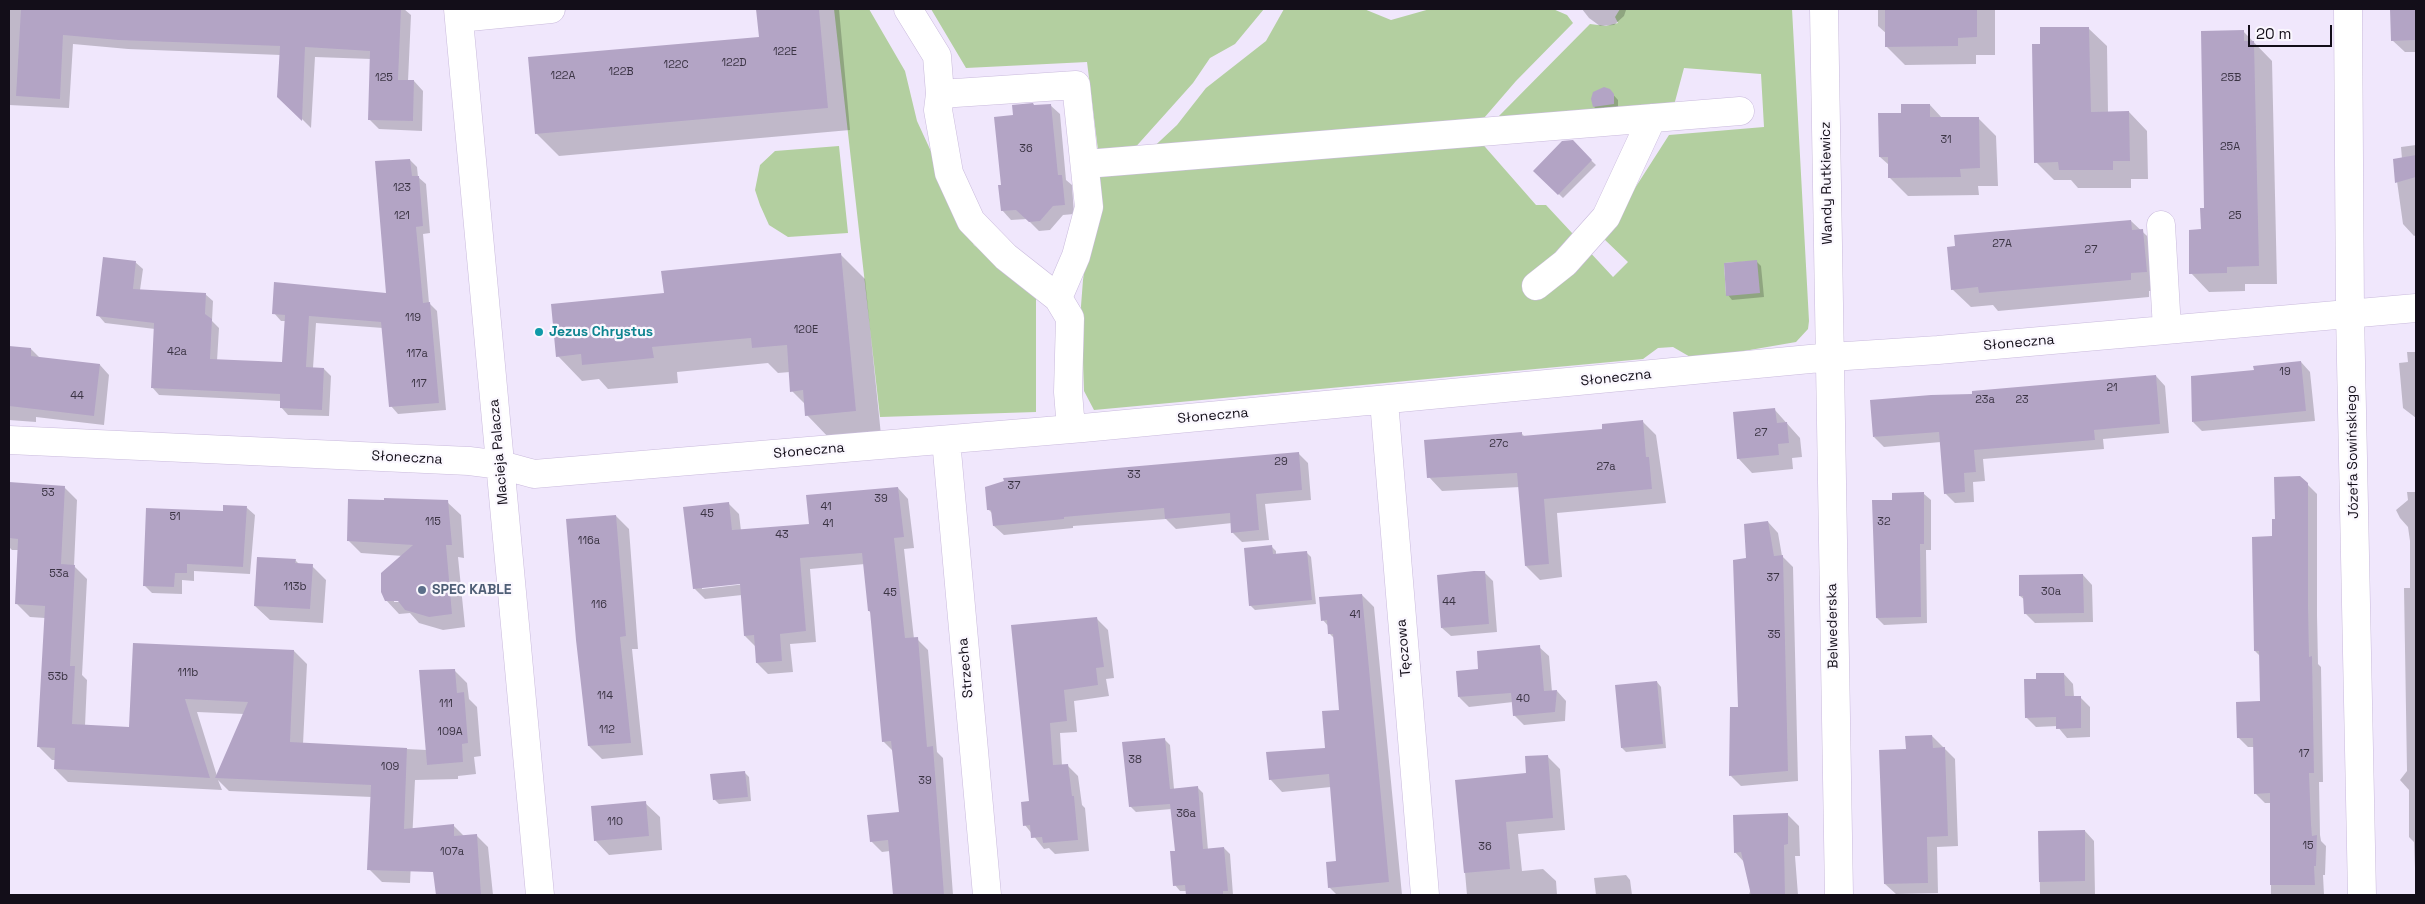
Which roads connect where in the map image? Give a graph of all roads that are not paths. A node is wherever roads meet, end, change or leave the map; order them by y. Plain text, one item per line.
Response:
1 (550, 9) edge
2 (908, 9) edge
3 (1824, 9) edge
4 (2348, 9) edge
5 (459, 13) edge
6 (940, 94) junction
7 (1740, 111) dead end
8 (1652, 118) junction
9 (1086, 164) junction
10 (2161, 225) dead end
11 (1536, 286) dead end
12 (1058, 298) junction
13 (2416, 308) edge
14 (2350, 313) junction
15 (2167, 329) junction
16 (1831, 357) junction
17 (1384, 401) junction
18 (1071, 429) junction
19 (9, 440) edge
20 (946, 440) junction
21 (501, 465) junction
22 (540, 895) edge
23 (987, 895) edge
24 (1425, 895) edge
25 (1839, 895) edge
26 (2362, 895) edge

1 - 5 street
2 - 6 street
3 - 16 street, Wandy Rutkiewicz
4 - 14 street, Józefa Sowińskiego
5 - 21 street, Macieja Palacza
6 - 9 street
6 - 12 street
7 - 8 street
8 - 9 street
8 - 11 street
9 - 12 street
10 - 15 street
12 - 18 street
13 - 14 street, Słoneczna
14 - 15 street, Słoneczna
14 - 26 street, Józefa Sowińskiego
15 - 16 street, Słoneczna
16 - 17 street, Słoneczna
16 - 25 street, Belwederska
17 - 18 street, Słoneczna
17 - 24 street, Tęczowa
18 - 20 street, Słoneczna
19 - 21 street, Słoneczna
20 - 21 street, Słoneczna
20 - 23 street, Strzecha
21 - 22 street, Macieja Palacza

